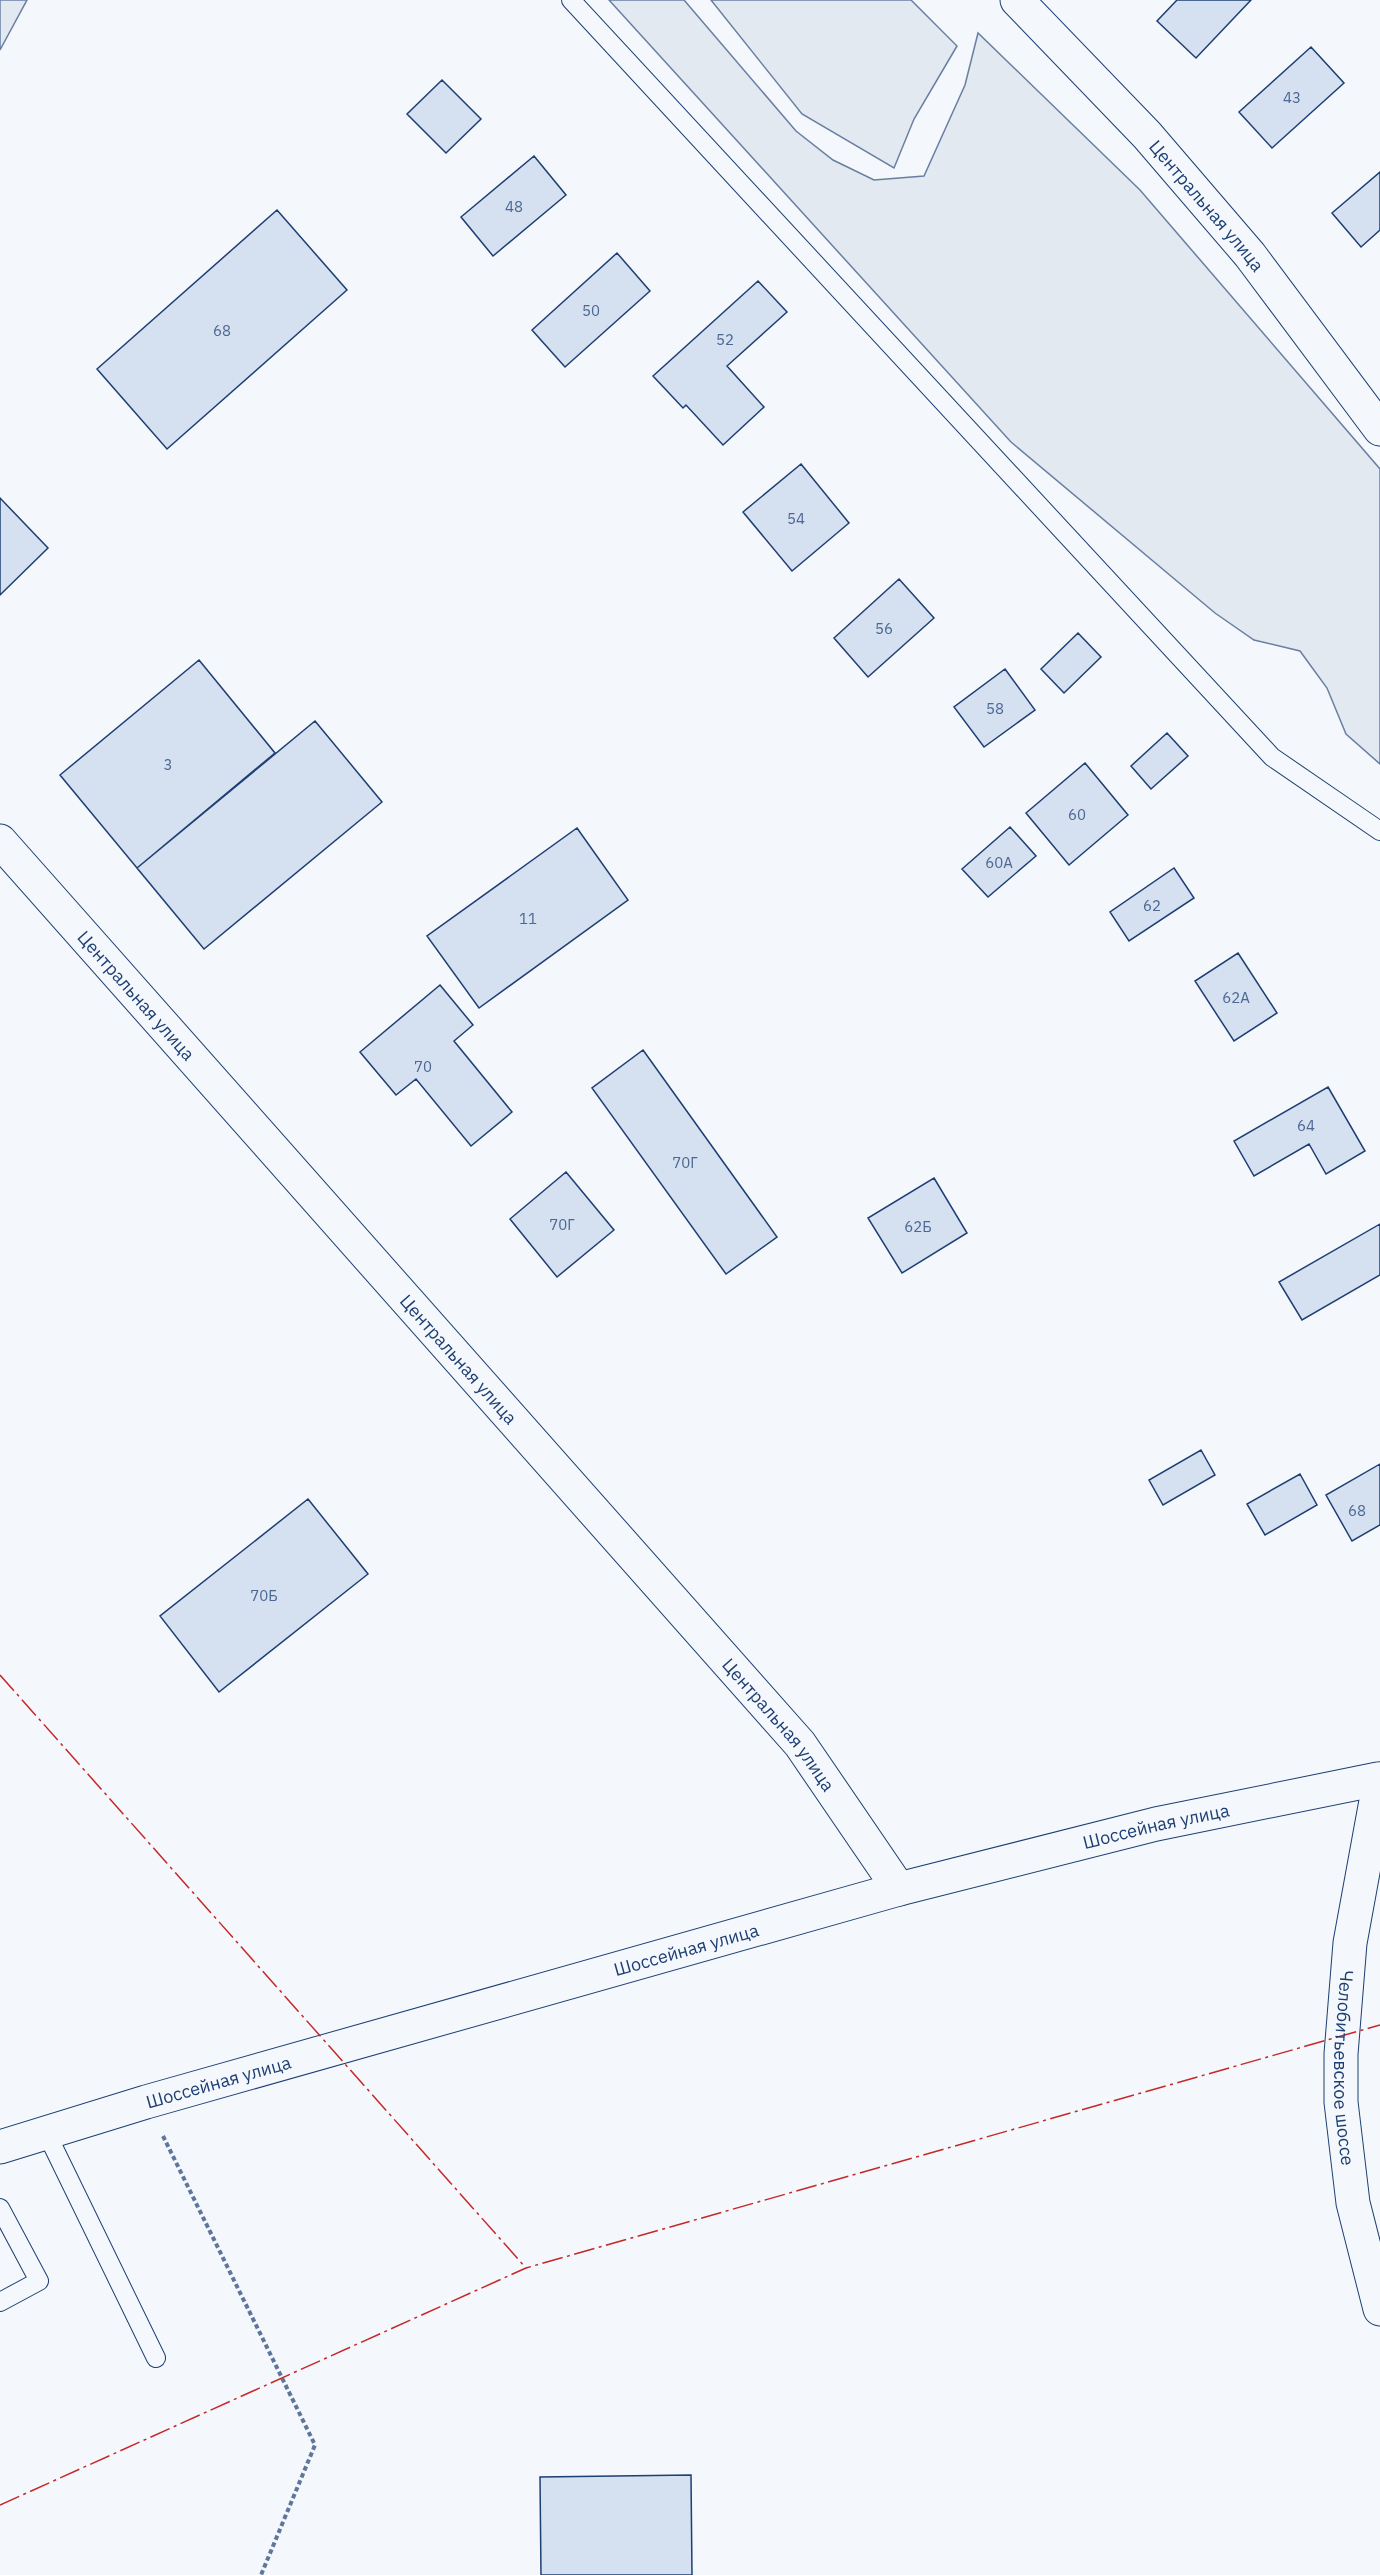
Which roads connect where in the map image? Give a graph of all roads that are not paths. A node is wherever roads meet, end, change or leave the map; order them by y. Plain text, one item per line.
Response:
1 (572, 0) edge
2 (1017, 0) edge
3 (1380, 429) edge
4 (1380, 831) edge
5 (0, 841) edge
6 (1379, 1776) edge
7 (899, 1889) junction
8 (46, 2132) junction
9 (0, 2148) edge
10 (0, 2208) edge
11 (1365, 2251) junction
12 (1380, 2292) edge
13 (0, 2302) edge
14 (1380, 2309) edge
15 (156, 2358) dead end

1 - 4 lane
2 - 3 street, Центральная улица
5 - 7 street, Центральная улица
6 - 7 street, Шоссейная улица
6 - 11 street, Челобитьевское шоссе
7 - 8 street, Шоссейная улица
8 - 9 street, Шоссейная улица
8 - 15 lane
10 - 13 lane
11 - 12 street, Челобитьевское шоссе
11 - 14 street, Челобитьевское шоссе

